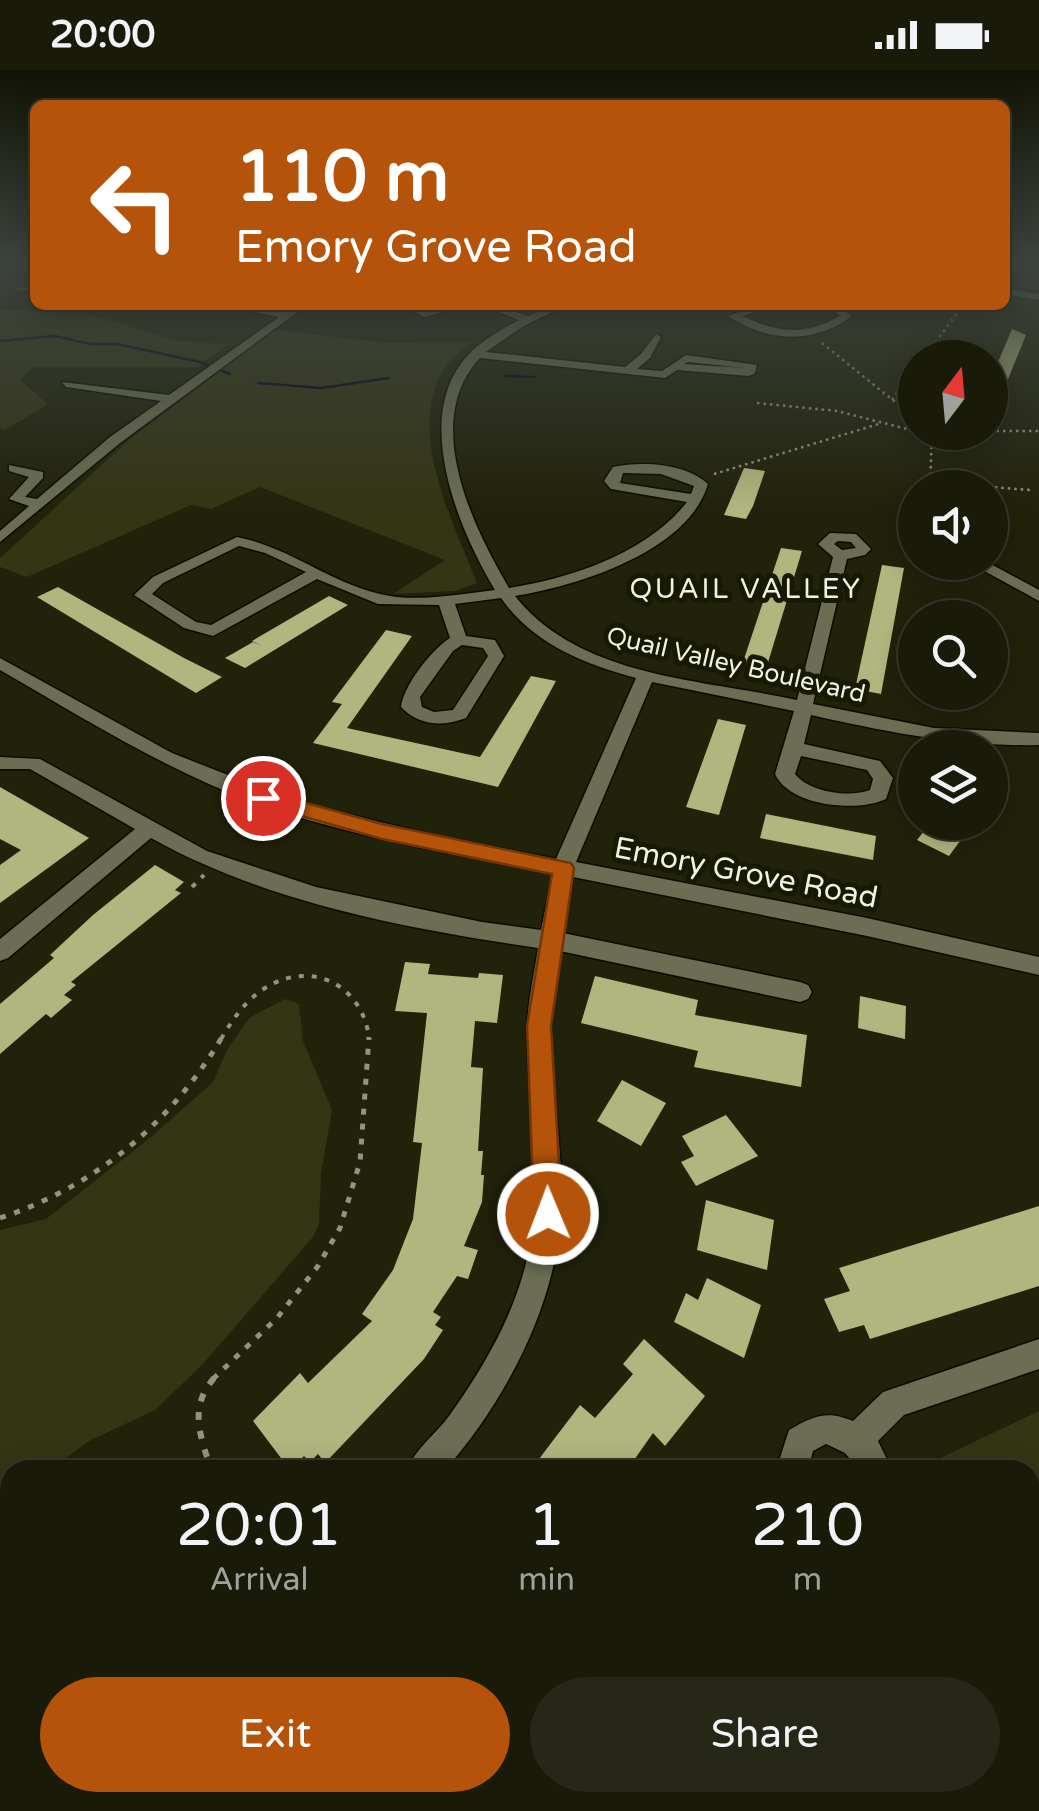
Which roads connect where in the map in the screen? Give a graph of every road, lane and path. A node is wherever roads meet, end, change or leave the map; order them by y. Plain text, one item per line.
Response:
1 (244, 346) edge
2 (483, 346) edge
3 (651, 346) edge
4 (827, 346) edge
5 (474, 354) junction
6 (627, 370) junction
7 (747, 379) dead end
8 (66, 384) dead end
9 (898, 392) edge
10 (171, 399) junction
11 (892, 400) junction
12 (757, 404) dead end
13 (898, 405) edge
14 (882, 423) junction
15 (898, 427) edge
16 (1008, 431) edge
17 (1039, 431) edge
18 (14, 468) dead end
19 (696, 479) junction
20 (1008, 489) edge
21 (1030, 490) dead end
22 (696, 499) junction
23 (40, 504) junction
24 (0, 538) edge
25 (841, 554) dead end
26 (316, 574) junction
27 (1008, 580) edge
28 (501, 591) junction
29 (1039, 596) edge
30 (445, 599) junction
31 (459, 640) junction
32 (0, 662) edge
33 (646, 675) junction
34 (803, 707) junction
35 (1039, 739) edge
36 (793, 752) junction
37 (5, 762) edge
38 (150, 828) junction
39 (563, 868) junction
40 (204, 875) dead end
41 (192, 886) dead end
42 (550, 940) junction
43 (0, 952) edge
44 (1039, 966) edge
45 (800, 992) dead end
46 (0, 1218) edge
47 (1039, 1354) edge
48 (856, 1440) junction
49 (207, 1457) dead end
50 (432, 1460) edge
51 (795, 1460) edge
52 (869, 1460) edge

1 - 10 street
2 - 5 street, Quail Valley Boulevard
3 - 6 street
4 - 11 path
5 - 6 street
5 - 28 street, Quail Valley Boulevard
6 - 7 street
8 - 10 street
9 - 11 path
10 - 23 street
11 - 13 path
12 - 14 path
14 - 15 path
14 - 19 path
16 - 17 path
18 - 23 street
19 - 22 street
19 - 22 street
20 - 21 path
22 - 28 street
23 - 24 street
25 - 34 street
26 - 26 street
26 - 30 street
27 - 29 street
28 - 30 street
28 - 33 street, Quail Valley Boulevard
30 - 31 street
31 - 31 street
32 - 39 street, Emory Grove Road
33 - 34 street, Quail Valley Boulevard
33 - 39 street
34 - 35 street, Quail Valley Boulevard
34 - 36 street
36 - 36 street
37 - 38 street
38 - 42 street
38 - 43 street
39 - 42 street
39 - 44 street, Emory Grove Road
40 - 41 path
42 - 45 street
42 - 50 street
46 - 49 path
47 - 48 street
48 - 51 street
48 - 52 street

